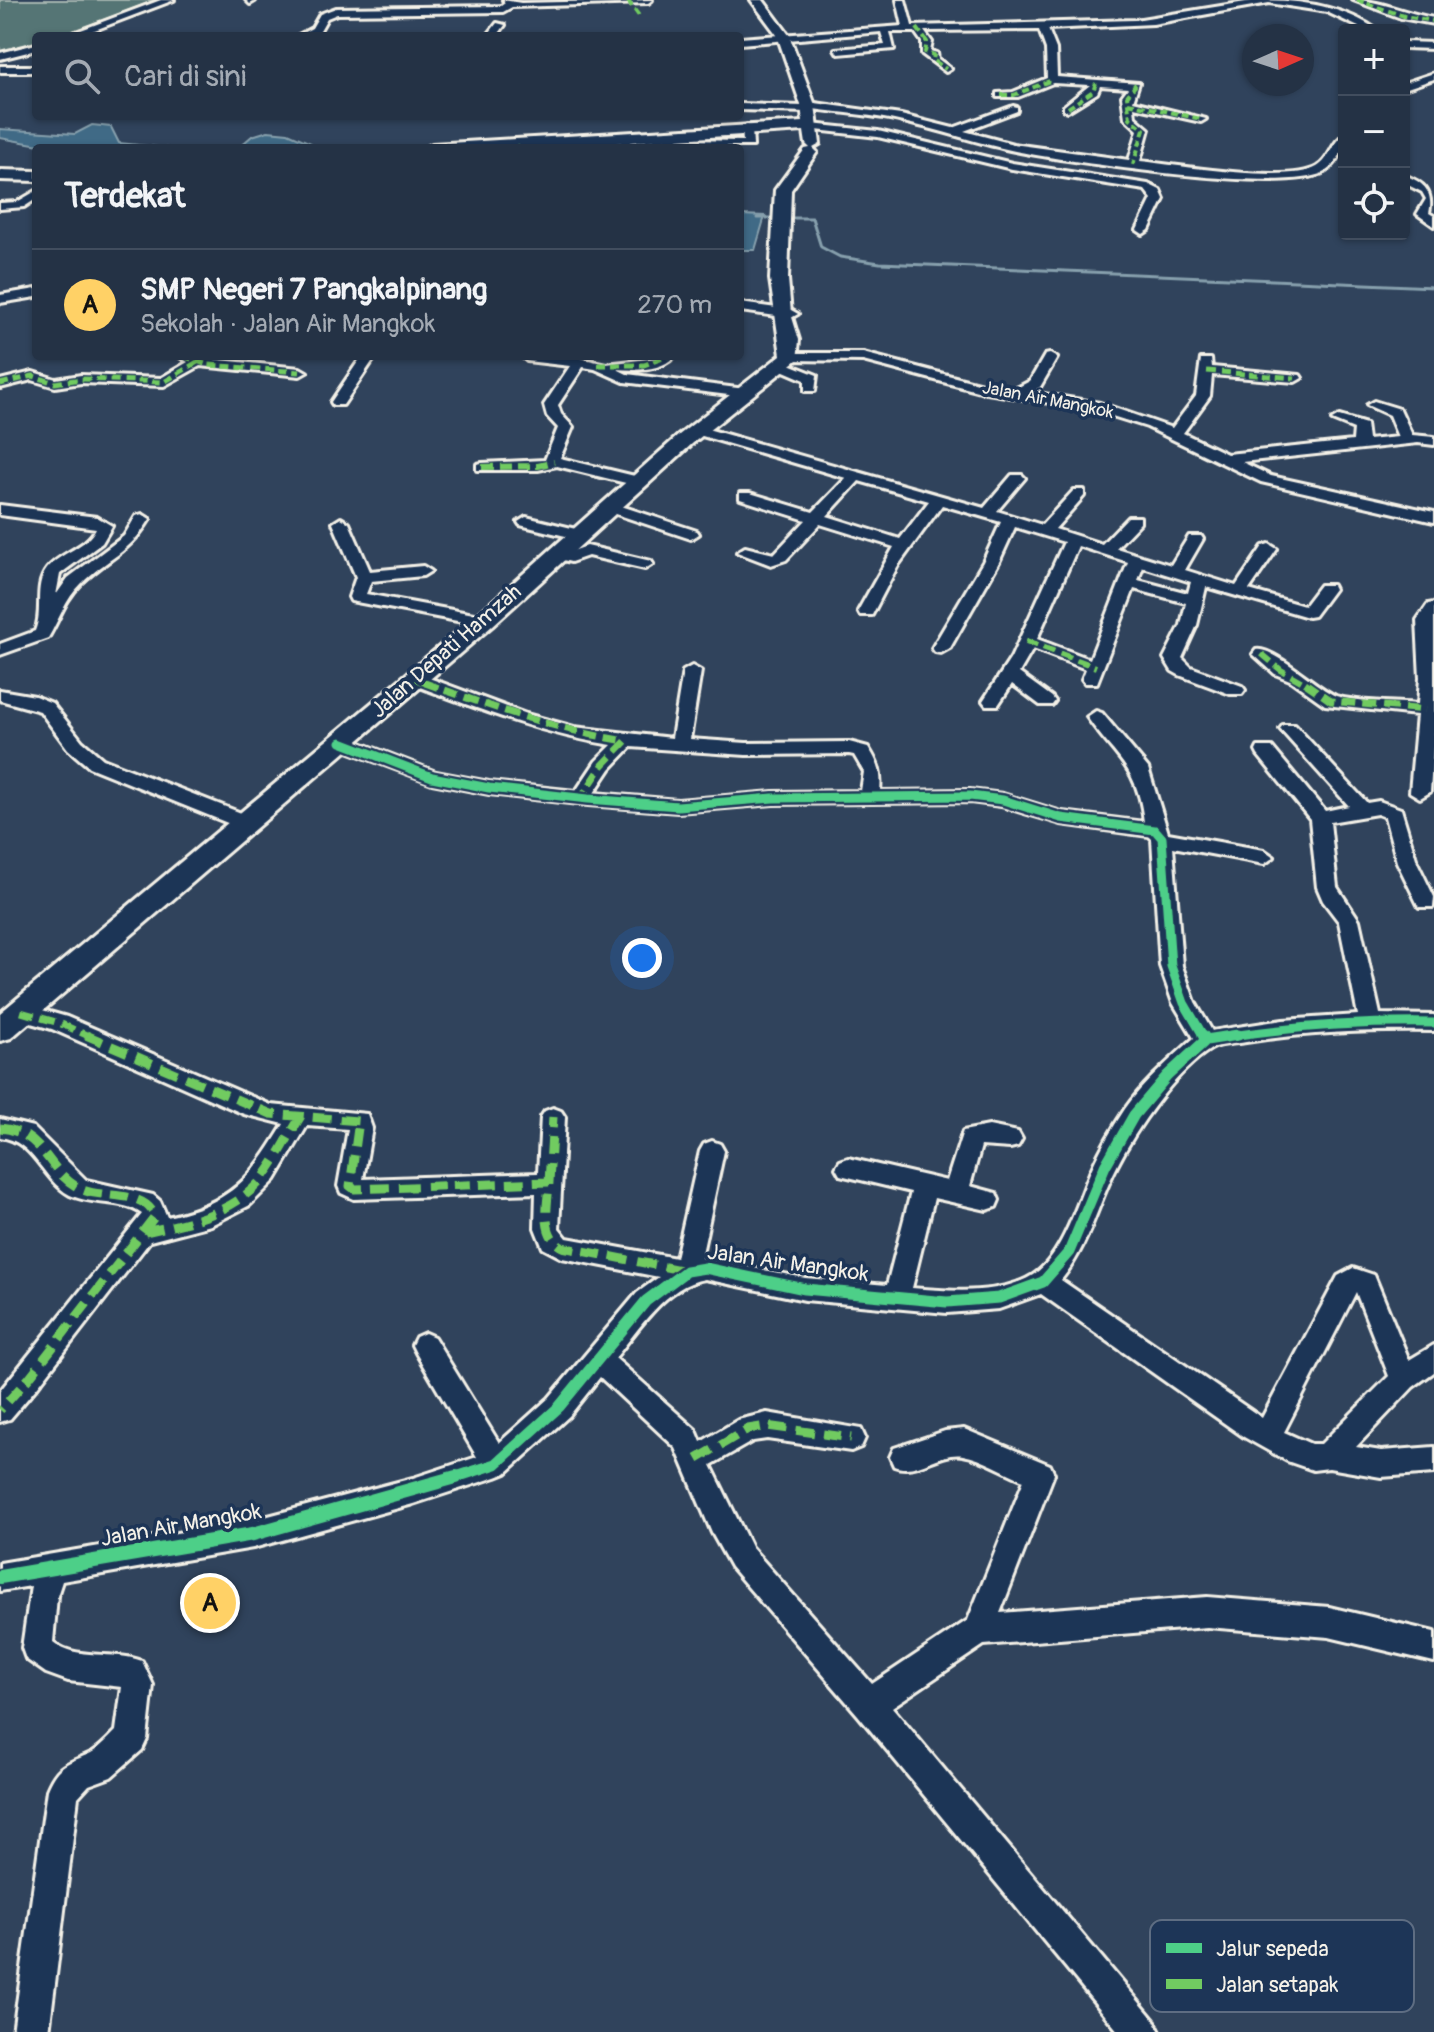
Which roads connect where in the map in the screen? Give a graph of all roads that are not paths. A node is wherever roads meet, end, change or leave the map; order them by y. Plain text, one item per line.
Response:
1 (170, 0) edge
2 (648, 0) edge
3 (757, 0) edge
4 (901, 0) edge
5 (1272, 0) edge
6 (1357, 0) edge
7 (628, 1) edge
8 (509, 2) edge
9 (572, 3) junction
10 (544, 4) junction
11 (482, 6) junction
12 (639, 16) dead end
13 (576, 18) dead end
14 (550, 19) dead end
15 (1354, 19) junction
16 (483, 21) dead end
17 (1434, 21) edge
18 (1394, 22) dead end
19 (1362, 24) edge
20 (500, 25) dead end
21 (1042, 26) junction
22 (913, 28) junction
23 (884, 29) junction
24 (81, 32) edge
25 (311, 32) edge
26 (495, 32) edge
27 (783, 35) junction
28 (744, 40) edge
29 (1410, 45) edge
30 (1434, 46) edge
31 (32, 48) edge
32 (838, 51) dead end
33 (0, 56) edge
34 (0, 69) edge
35 (32, 69) edge
36 (946, 69) dead end
37 (1434, 76) edge
38 (1052, 80) junction
39 (1096, 83) junction
40 (1410, 84) edge
41 (1001, 95) dead end
42 (892, 103) dead end
43 (1128, 103) junction
44 (744, 107) edge
45 (808, 107) junction
46 (1068, 108) dead end
47 (1013, 109) dead end
48 (847, 110) junction
49 (1201, 119) dead end
50 (810, 126) junction
51 (747, 128) junction
52 (953, 132) junction
53 (687, 143) dead end
54 (626, 144) edge
55 (810, 152) junction
56 (1338, 159) edge
57 (1133, 165) junction
58 (0, 175) edge
59 (32, 176) edge
60 (1410, 182) edge
61 (802, 185) dead end
62 (32, 197) edge
63 (0, 206) edge
64 (1434, 222) edge
65 (1143, 230) dead end
66 (797, 278) dead end
67 (32, 294) edge
68 (0, 299) edge
69 (744, 308) edge
70 (787, 316) junction
71 (1050, 358) dead end
72 (196, 360) edge
73 (366, 360) edge
74 (559, 360) edge
75 (663, 360) edge
76 (199, 361) junction
77 (786, 361) junction
78 (242, 362) edge
79 (580, 362) junction
80 (598, 365) junction
81 (300, 372) dead end
82 (1295, 378) dead end
83 (0, 384) edge
84 (810, 388) dead end
85 (745, 393) junction
86 (1016, 394) junction
87 (338, 402) dead end
88 (1374, 405) dead end
89 (1339, 420) dead end
90 (697, 430) junction
91 (1175, 434) junction
92 (1421, 437) edge
93 (1360, 446) junction
94 (1225, 459) junction
95 (554, 462) junction
96 (482, 467) dead end
97 (857, 475) junction
98 (1017, 478) dead end
99 (638, 481) junction
100 (1079, 493) dead end
101 (745, 496) dead end
102 (937, 501) junction
103 (609, 507) junction
104 (0, 510) edge
105 (987, 514) junction
106 (1434, 517) edge
107 (142, 519) dead end
108 (814, 520) junction
109 (1010, 520) junction
110 (1134, 520) dead end
111 (526, 522) dead end
112 (341, 523) dead end
113 (1045, 531) junction
114 (578, 534) junction
115 (691, 534) dead end
116 (1195, 539) dead end
117 (1072, 542) junction
118 (903, 545) junction
119 (1269, 549) dead end
120 (1105, 550) junction
121 (745, 552) dead end
122 (557, 554) junction
123 (1137, 561) junction
124 (645, 564) dead end
125 (423, 571) dead end
126 (1175, 572) junction
127 (364, 577) junction
128 (1200, 579) junction
129 (1129, 583) junction
130 (1326, 589) dead end
131 (1239, 593) junction
132 (1194, 600) junction
133 (1434, 608) edge
134 (866, 611) dead end
135 (48, 618) junction
136 (484, 621) junction
137 (1026, 641) junction
138 (1429, 642) edge
139 (941, 648) dead end
140 (0, 650) edge
141 (1262, 654) dead end
142 (692, 671) dead end
143 (1010, 674) junction
144 (415, 679) junction
145 (1432, 679) edge
146 (1236, 690) dead end
147 (0, 695) edge
148 (992, 701) dead end
149 (1046, 701) dead end
150 (1425, 710) junction
151 (1096, 717) dead end
152 (1289, 729) dead end
153 (626, 741) junction
154 (341, 742) junction
155 (680, 743) junction
156 (1265, 751) dead end
157 (1420, 792) dead end
158 (870, 796) junction
159 (581, 798) junction
160 (1363, 810) junction
161 (1320, 818) junction
162 (247, 823) junction
163 (1159, 834) junction
164 (1264, 857) dead end
165 (1426, 902) dead end
166 (21, 1012) junction
167 (1371, 1022) junction
168 (1434, 1023) edge
169 (0, 1030) edge
170 (1206, 1040) junction
171 (301, 1116) junction
172 (553, 1117) dead end
173 (0, 1128) edge
174 (1010, 1139) dead end
175 (712, 1151) dead end
176 (848, 1168) dead end
177 (549, 1182) junction
178 (924, 1188) junction
179 (956, 1193) junction
180 (987, 1200) dead end
181 (145, 1232) junction
182 (686, 1271) junction
183 (1043, 1282) junction
184 (897, 1298) junction
185 (425, 1345) dead end
186 (1434, 1357) edge
187 (599, 1360) junction
188 (1404, 1379) junction
189 (0, 1410) edge
190 (1267, 1436) junction
191 (851, 1438) dead end
192 (1329, 1455) junction
193 (904, 1457) dead end
194 (697, 1459) junction
195 (1434, 1460) edge
196 (496, 1464) junction
197 (52, 1566) junction
198 (0, 1577) edge
199 (979, 1630) junction
200 (1434, 1647) edge
201 (869, 1704) junction
202 (31, 2032) edge
203 (1142, 2032) edge

1 - 24 street
2 - 7 street
3 - 27 main road
4 - 22 street
5 - 15 street
5 - 21 street
6 - 17 street
7 - 9 street
7 - 12 street
8 - 10 street
8 - 11 street
9 - 10 street
9 - 13 street
10 - 14 street
11 - 16 street
11 - 25 street
15 - 18 street
15 - 19 street
20 - 26 street
21 - 22 street
21 - 38 street
22 - 23 street
22 - 36 street
23 - 27 street
23 - 32 street
27 - 28 street
27 - 45 main road
29 - 30 street
31 - 33 street
34 - 35 street
37 - 40 street
38 - 39 street
38 - 41 street
39 - 43 street
39 - 46 street
42 - 48 street
43 - 49 street
43 - 57 street
44 - 45 street
45 - 48 street
45 - 50 main road
47 - 52 street
48 - 52 street
50 - 51 main road
50 - 55 main road
50 - 65 street
51 - 53 street
51 - 54 main road
52 - 57 street
55 - 61 main road
55 - 70 main road
56 - 57 street
58 - 59 main road
60 - 64 street
62 - 63 street
66 - 70 main road
67 - 68 street
69 - 70 street
70 - 77 main road
71 - 86 street
72 - 76 street
73 - 87 street
74 - 79 street
75 - 80 street
76 - 78 street
76 - 83 street
77 - 84 street
77 - 85 main road, Jalan Depati Hamzah
77 - 86 street, Jalan Air Mangkok
78 - 81 street
79 - 80 street
79 - 95 street
80 - 85 street
82 - 91 street
85 - 90 main road, Jalan Depati Hamzah
86 - 91 street, Jalan Air Mangkok
88 - 92 street
89 - 93 street
90 - 97 street
90 - 99 main road, Jalan Depati Hamzah
91 - 94 street, Jalan Air Mangkok
92 - 93 street
93 - 94 street
94 - 106 street, Jalan Air Mangkok
95 - 96 street
95 - 99 street
97 - 102 street
97 - 108 street
98 - 105 street
99 - 103 main road, Jalan Depati Hamzah
100 - 113 street
101 - 108 street
102 - 105 street
102 - 118 street
103 - 114 main road, Jalan Depati Hamzah
103 - 115 street
104 - 135 street
105 - 109 street
107 - 135 street
108 - 118 street
108 - 121 street
109 - 113 street
109 - 139 street
110 - 120 street
111 - 114 street
112 - 127 street
113 - 117 street
114 - 122 main road, Jalan Depati Hamzah
116 - 126 street
117 - 120 street
117 - 137 street
118 - 134 street
119 - 131 street
120 - 123 street
122 - 124 street
122 - 136 main road, Jalan Depati Hamzah
123 - 126 street
123 - 129 street
125 - 127 street
126 - 128 street
127 - 136 street
128 - 131 street
128 - 132 street
129 - 132 street
129 - 137 street
130 - 131 street
132 - 146 street
133 - 138 street
135 - 140 street
136 - 144 main road, Jalan Depati Hamzah
137 - 143 street
138 - 145 street
141 - 150 street
142 - 155 street
143 - 148 street
143 - 149 street
144 - 153 street
144 - 154 main road, Jalan Depati Hamzah
145 - 150 street
147 - 162 street
150 - 157 street
151 - 163 street
152 - 160 street
153 - 155 street
153 - 159 street
154 - 159 street
154 - 162 main road, Jalan Depati Hamzah
155 - 158 street
156 - 161 street
158 - 159 street
158 - 163 street
160 - 161 street
160 - 165 street
161 - 167 street
162 - 166 main road, Jalan Depati Hamzah
163 - 164 street
163 - 170 street
166 - 169 main road, Jalan Depati Hamzah
166 - 171 street
167 - 168 street
167 - 170 street
170 - 183 street, Jalan Air Mangkok
171 - 177 street
171 - 181 street
172 - 177 street
173 - 181 street
174 - 179 street
175 - 182 street
176 - 178 street
177 - 182 street
178 - 179 street
178 - 184 street
179 - 180 street
181 - 189 street
182 - 184 street, Jalan Air Mangkok
182 - 187 street, Jalan Air Mangkok
183 - 184 street, Jalan Air Mangkok
183 - 190 street
185 - 196 street
186 - 188 street
187 - 194 street
187 - 196 street, Jalan Air Mangkok
188 - 190 street
188 - 192 street
190 - 192 street
191 - 194 street
192 - 195 street
193 - 199 street
194 - 201 street
196 - 197 street, Jalan Air Mangkok
197 - 198 street, Jalan Air Mangkok
197 - 202 street
199 - 200 street
199 - 201 street
201 - 203 street

